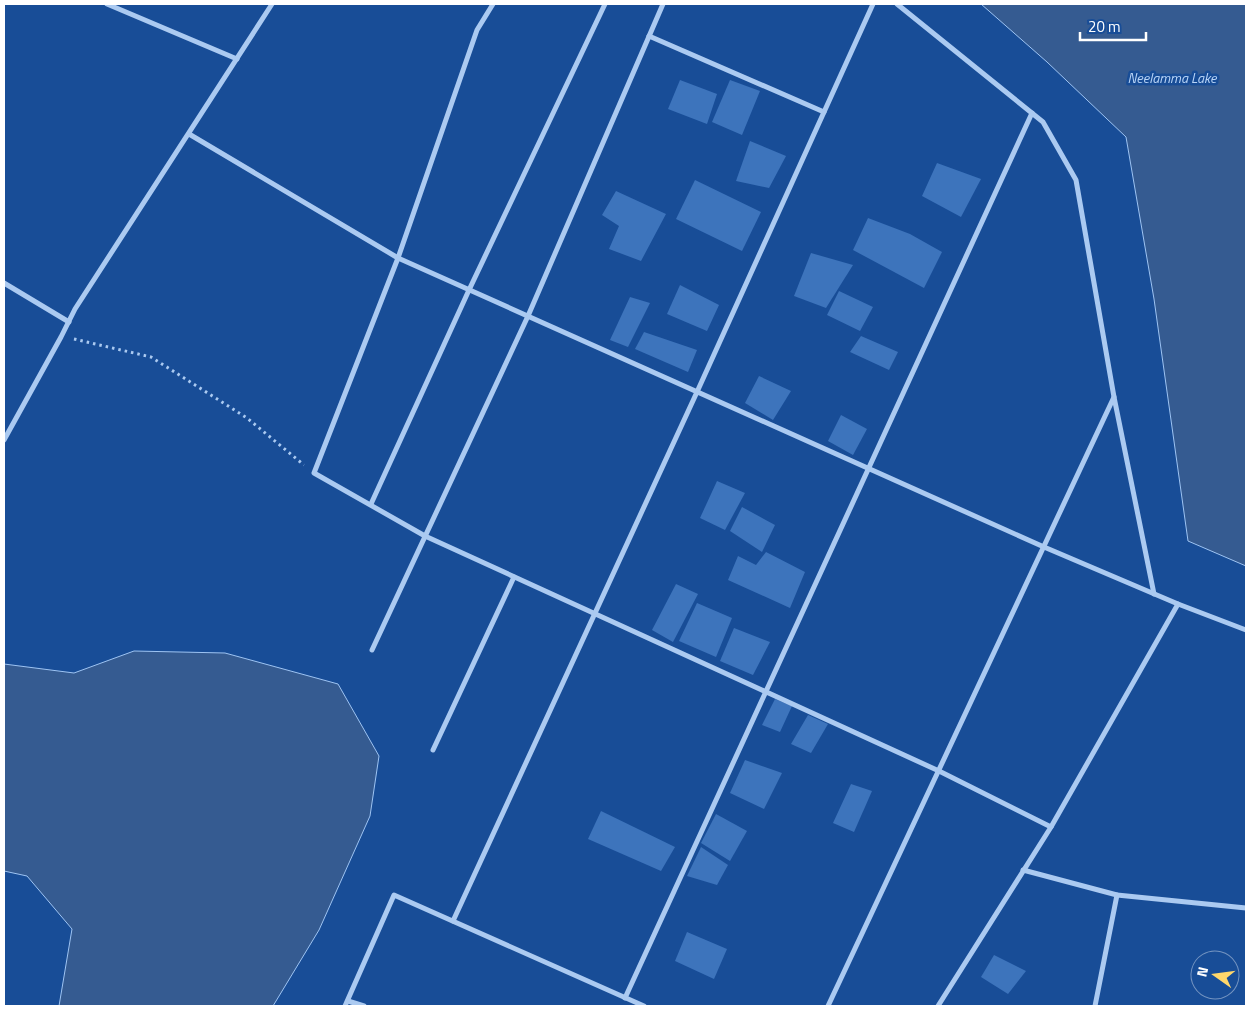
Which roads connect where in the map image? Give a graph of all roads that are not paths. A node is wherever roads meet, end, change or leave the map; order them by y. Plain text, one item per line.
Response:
1 (107, 4) edge
2 (272, 4) edge
3 (493, 4) edge
4 (606, 4) edge
5 (663, 4) edge
6 (873, 4) edge
7 (896, 4) edge
8 (649, 36) junction
9 (236, 59) junction
10 (824, 112) junction
11 (1032, 113) junction
12 (189, 134) junction
13 (398, 258) junction
14 (4, 282) edge
15 (469, 290) junction
16 (528, 316) junction
17 (69, 322) junction
18 (697, 392) junction
19 (1114, 397) junction
20 (4, 440) edge
21 (868, 469) junction
22 (371, 504) junction
23 (426, 536) junction
24 (1044, 547) junction
25 (514, 577) junction
26 (1154, 594) junction
27 (1178, 604) junction
28 (594, 614) junction
29 (1246, 630) edge
30 (372, 650) dead end
31 (766, 691) junction
32 (433, 750) dead end
33 (939, 771) junction
34 (1051, 827) junction
35 (1023, 870) junction
36 (1117, 895) junction
37 (1246, 908) edge
38 (452, 921) junction
39 (625, 998) junction
40 (347, 1003) edge
41 (364, 1006) edge
42 (644, 1006) edge
43 (828, 1006) edge
44 (938, 1006) edge
45 (1095, 1006) edge

1 - 9 street
2 - 9 street
3 - 13 street
4 - 15 street
5 - 8 street
6 - 10 street
7 - 11 street
8 - 10 street
8 - 16 street
9 - 12 street
10 - 18 street
11 - 19 street
11 - 21 street
12 - 13 street
12 - 17 street
13 - 15 street
13 - 22 street
14 - 17 street
15 - 16 street
15 - 22 street
16 - 18 street
16 - 23 street
17 - 20 street
18 - 21 street
18 - 28 street
19 - 24 street
19 - 26 street
21 - 24 street
21 - 31 street
22 - 23 street
23 - 25 street
23 - 30 street
24 - 26 street
24 - 33 street
25 - 28 street
25 - 32 street
26 - 27 street
27 - 29 street
27 - 34 street
28 - 31 street
28 - 38 street
31 - 33 street
31 - 39 street
33 - 34 street
33 - 43 street
34 - 35 street
35 - 36 street
35 - 44 street
36 - 37 street
36 - 45 street
38 - 39 street
38 - 40 street
39 - 42 street
40 - 41 street

